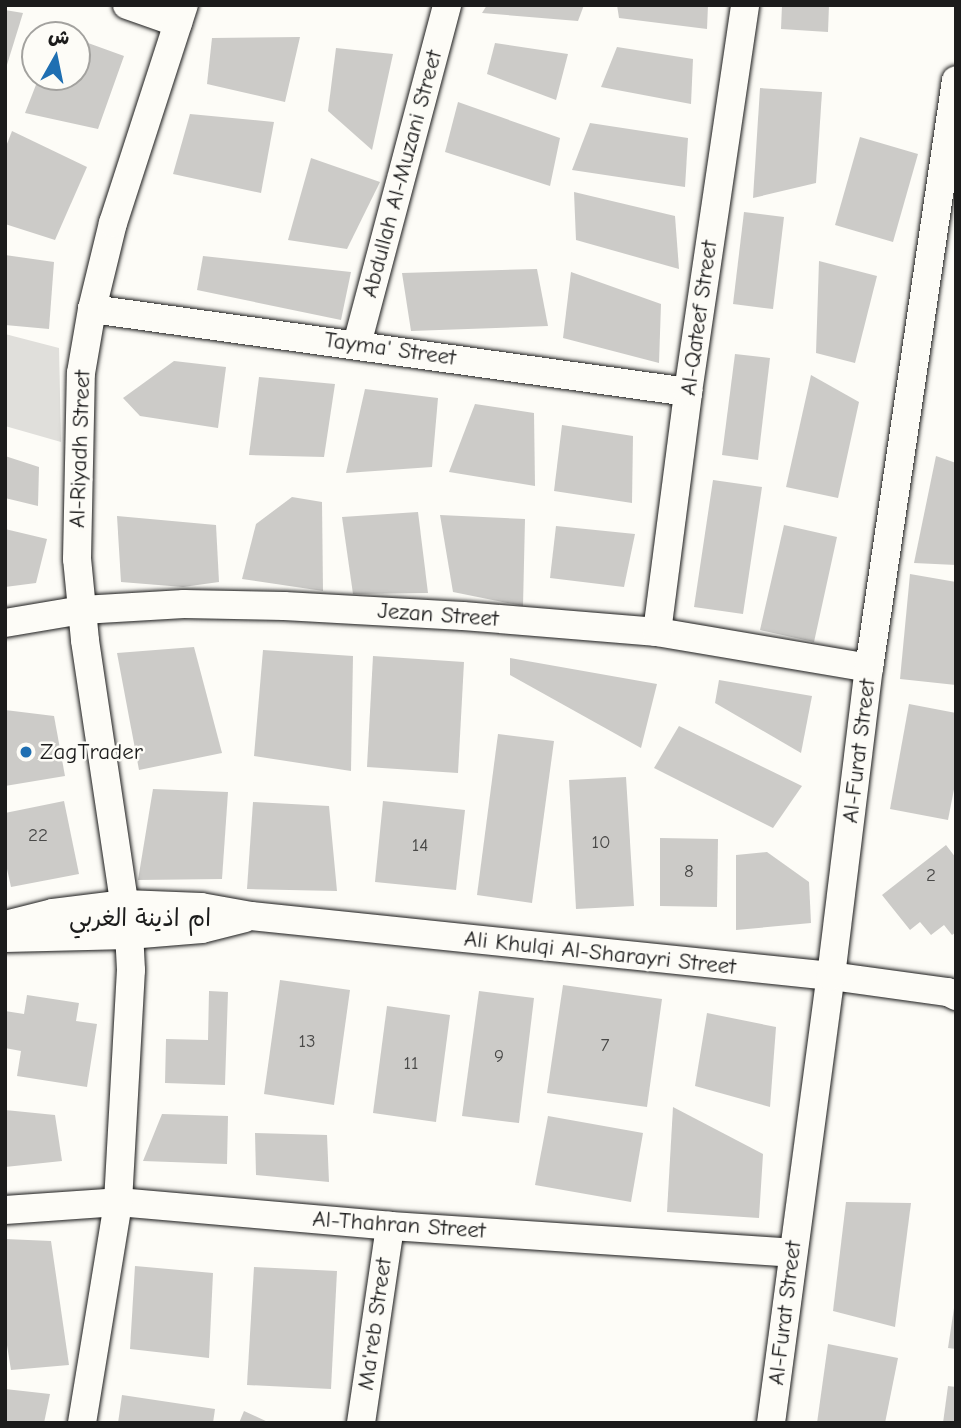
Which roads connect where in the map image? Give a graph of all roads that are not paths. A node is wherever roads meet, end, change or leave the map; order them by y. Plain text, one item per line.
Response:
1 (127, 5) edge
2 (447, 5) edge
3 (745, 5) edge
4 (181, 14) edge
5 (956, 80) edge
6 (945, 226) edge
7 (92, 309) junction
8 (357, 344) junction
9 (688, 392) junction
10 (82, 610) junction
11 (5, 622) edge
12 (657, 632) junction
13 (869, 668) junction
14 (125, 904) junction
15 (251, 916) junction
16 (5, 925) edge
17 (129, 935) junction
18 (5, 938) edge
19 (831, 976) junction
20 (953, 993) edge
21 (118, 1202) junction
22 (5, 1210) edge
23 (390, 1226) junction
24 (793, 1253) junction
25 (82, 1423) edge
26 (361, 1423) edge
27 (771, 1423) edge

1 - 4 street
2 - 8 street, Abdullah Al-Muzani Street
3 - 9 street, Al-Qateef Street
4 - 7 street, Al-Riyadh Street
5 - 6 street, Al-Furat Street
6 - 13 street, Al-Furat Street
7 - 8 street, Tayma' Street
7 - 10 street, Al-Riyadh Street
8 - 9 street, Tayma' Street
9 - 12 street, Al-Qateef Street
10 - 11 street, Jezan Street
10 - 12 street, Jezan Street
10 - 14 street, Al-Riyadh Street
12 - 13 street, Jezan Street
13 - 19 street, Al-Furat Street
14 - 15 street, Ali Khulqi Al-Sharayri Street
14 - 16 street, Ali Khulqi Al-Sharayri Street
14 - 17 street, Al-Riyadh Street
15 - 17 street, Ali Khulqi Al-Sharayri Street
15 - 19 street, Ali Khulqi Al-Sharayri Street
17 - 18 street, Ali Khulqi Al-Sharayri Street
17 - 21 street, Al-Riyadh Street
19 - 20 street, Ali Khulqi Al-Sharayri Street
19 - 24 street, Al-Furat Street
21 - 22 street, Al-Thahran Street
21 - 23 street, Al-Thahran Street
21 - 25 street, Al-Riyadh Street
23 - 24 street, Al-Thahran Street
23 - 26 street, Ma'reb Street
24 - 27 street, Al-Furat Street

